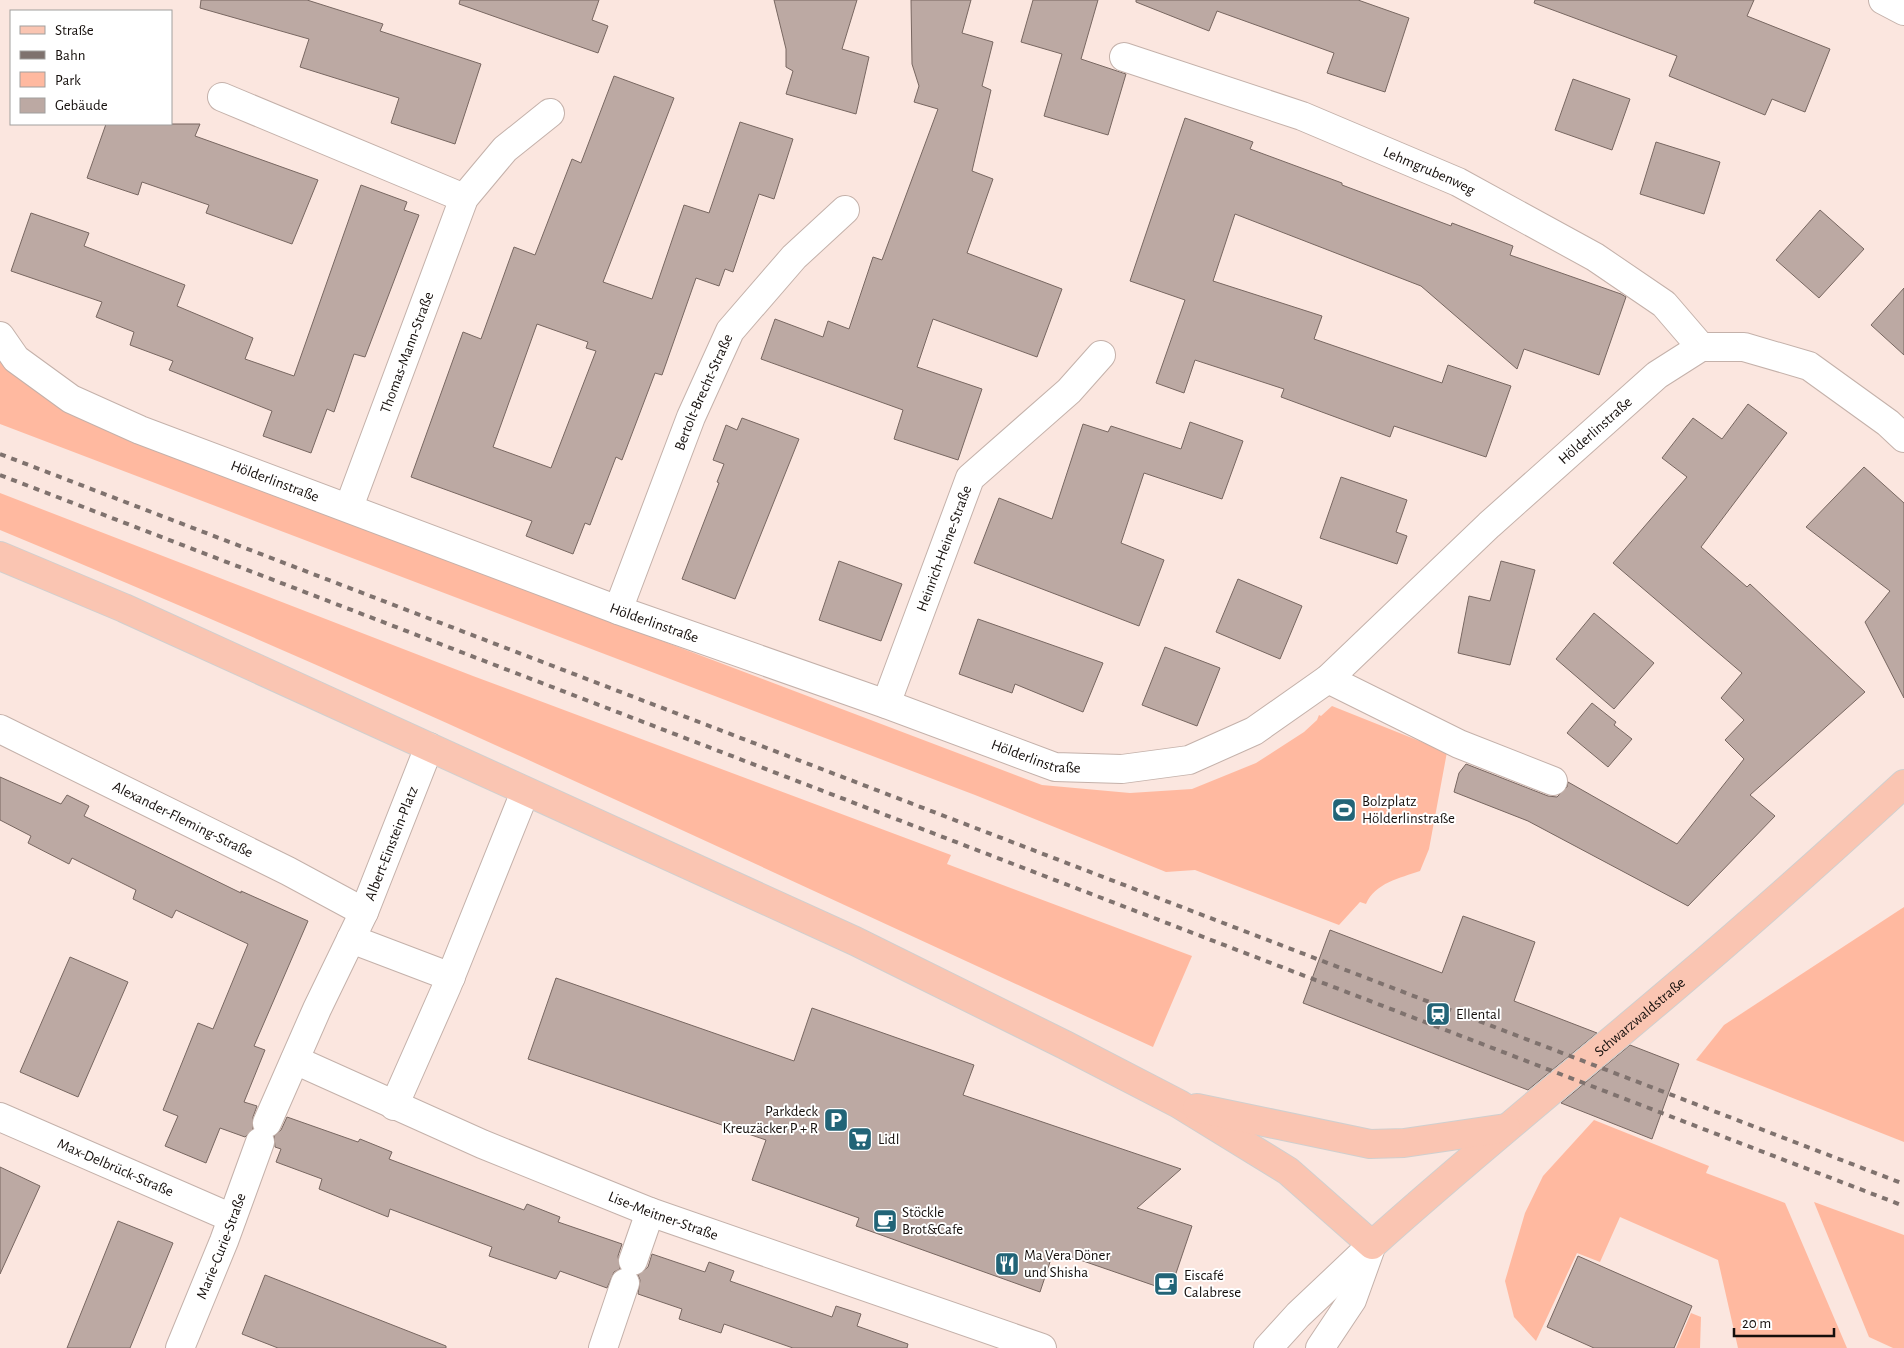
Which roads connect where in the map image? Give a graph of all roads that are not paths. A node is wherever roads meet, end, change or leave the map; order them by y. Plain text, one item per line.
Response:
1 (1882, 0) edge
2 (1904, 11) edge
3 (1124, 57) dead end
4 (222, 96) dead end
5 (550, 113) dead end
6 (464, 198) junction
7 (845, 210) dead end
8 (0, 336) edge
9 (1701, 347) junction
10 (1101, 355) dead end
11 (1904, 438) edge
12 (349, 507) junction
13 (0, 556) edge
14 (618, 610) junction
15 (1328, 679) junction
16 (886, 704) junction
17 (0, 729) edge
18 (429, 747) junction
19 (1553, 781) dead end
20 (1904, 784) edge
21 (526, 792) junction
22 (364, 912) junction
23 (351, 939) junction
24 (451, 977) junction
25 (295, 1060) junction
26 (1179, 1104) junction
27 (394, 1106) junction
28 (0, 1118) edge
29 (1506, 1128) junction
30 (650, 1212) junction
31 (232, 1218) junction
32 (1372, 1245) junction
33 (180, 1348) edge
34 (603, 1348) edge
35 (1042, 1348) edge
36 (1268, 1348) edge
37 (1320, 1348) edge

1 - 2 street
3 - 9 street, Lehmgrubenweg
4 - 6 street
5 - 6 street, Thomas-Mann-Straße
6 - 12 street, Thomas-Mann-Straße
7 - 14 street, Bertolt-Brecht-Straße
8 - 12 street, Hölderlinstraße
9 - 11 street
9 - 15 street, Hölderlinstraße
10 - 16 street, Heinrich-Heine-Straße
12 - 14 street, Hölderlinstraße
13 - 18 main road
14 - 16 street, Hölderlinstraße
15 - 16 street, Hölderlinstraße
15 - 19 street
17 - 22 street, Alexander-Fleming-Straße
18 - 21 main road
18 - 22 street, Albert-Einstein-Platz
20 - 29 main road, Schwarzwaldstraße
21 - 24 street
21 - 26 main road
22 - 23 street, Albert-Einstein-Platz
23 - 24 street
23 - 25 street, Albert-Einstein-Platz
24 - 27 street
25 - 27 street, Lise-Meitner-Straße
25 - 31 street, Marie-Curie-Straße
26 - 29 main road
26 - 32 main road
27 - 30 street, Lise-Meitner-Straße
28 - 31 street, Max-Delbrück-Straße
29 - 32 main road, Schwarzwaldstraße
30 - 34 street
30 - 35 street, Lise-Meitner-Straße
31 - 33 street, Marie-Curie-Straße
32 - 36 street, Schwarzwaldstraße
32 - 37 street, Schwarzwaldstraße

